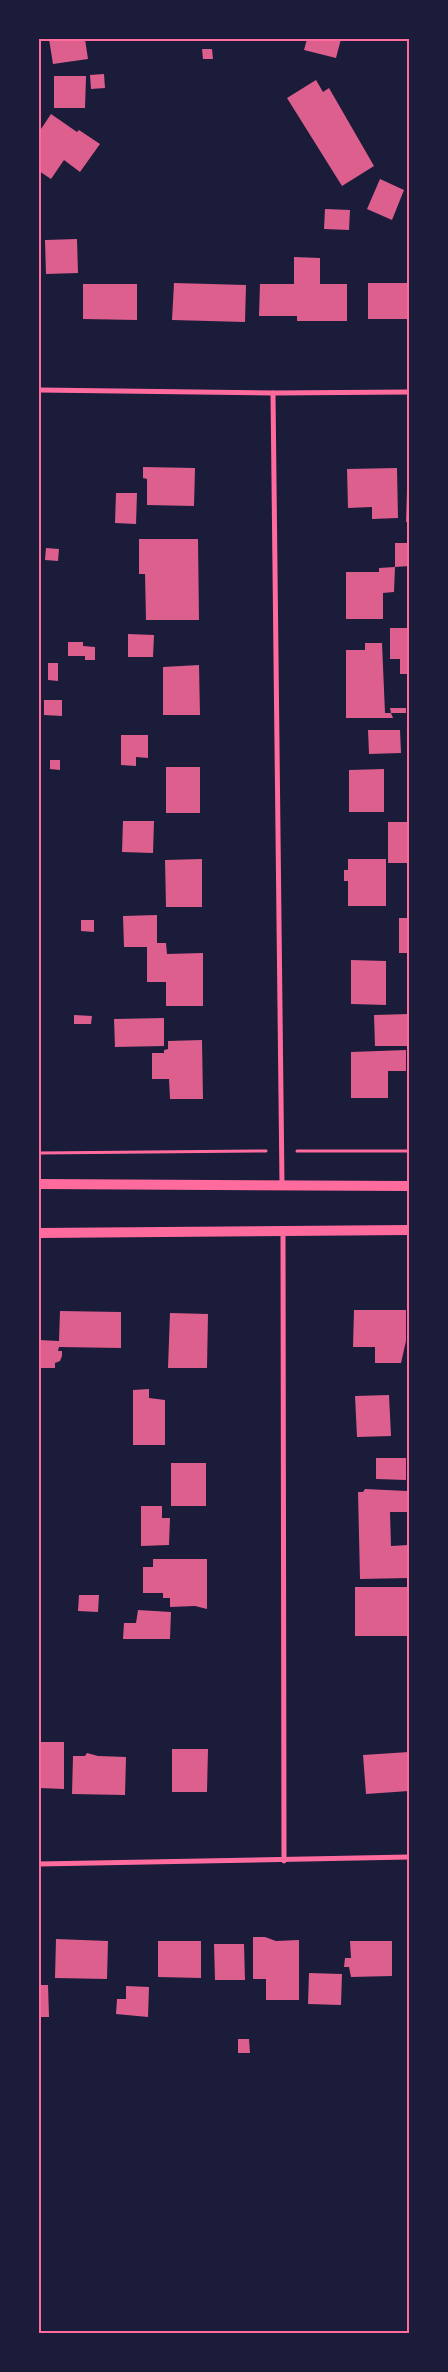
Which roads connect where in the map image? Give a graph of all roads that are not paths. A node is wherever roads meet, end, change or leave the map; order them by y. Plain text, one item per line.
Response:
1 (39, 390) edge
2 (409, 392) edge
3 (273, 393) junction
4 (39, 1184) edge
5 (282, 1185) junction
6 (409, 1186) edge
7 (283, 1230) junction
8 (409, 1230) edge
9 (39, 1233) edge
10 (409, 1857) edge
11 (284, 1861) junction
12 (39, 1864) edge

1 - 3 street
2 - 3 street
3 - 5 street
4 - 5 main road
5 - 6 main road
7 - 8 main road
7 - 9 main road
7 - 11 street
10 - 11 street
11 - 12 street

